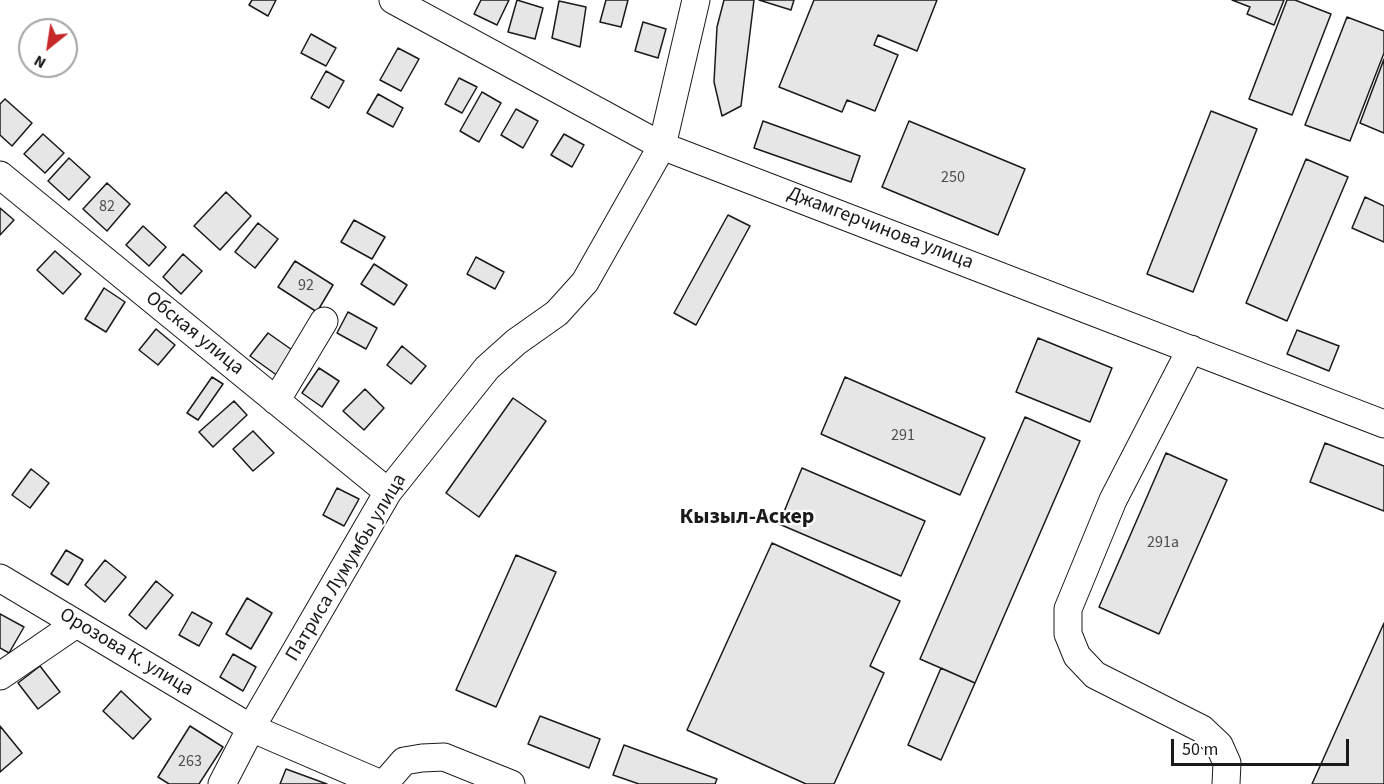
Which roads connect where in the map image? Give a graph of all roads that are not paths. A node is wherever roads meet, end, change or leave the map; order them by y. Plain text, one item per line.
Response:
1 (393, 0) edge
2 (696, 0) edge
3 (662, 146) junction
4 (0, 175) edge
5 (324, 321) dead end
6 (1191, 349) junction
7 (276, 401) junction
8 (1384, 423) edge
9 (388, 492) junction
10 (0, 578) edge
11 (76, 624) junction
12 (0, 676) edge
13 (251, 728) junction
14 (222, 784) edge
15 (382, 784) edge
16 (511, 784) edge
17 (1226, 784) edge

1 - 3 street, Джамгерчинова улица
2 - 3 street, Патриса Лумумбы улица
3 - 6 street, Джамгерчинова улица
3 - 9 street, Патриса Лумумбы улица
4 - 7 street, Обская улица
5 - 7 street
6 - 8 street, Джамгерчинова улица
6 - 17 street
7 - 9 street, Обская улица
9 - 13 street, Патриса Лумумбы улица
10 - 11 street, Орозова К. улица
11 - 12 street
11 - 13 street, Орозова К. улица
13 - 14 street, Патриса Лумумбы улица
13 - 15 street, Орозова К. улица
15 - 16 street

